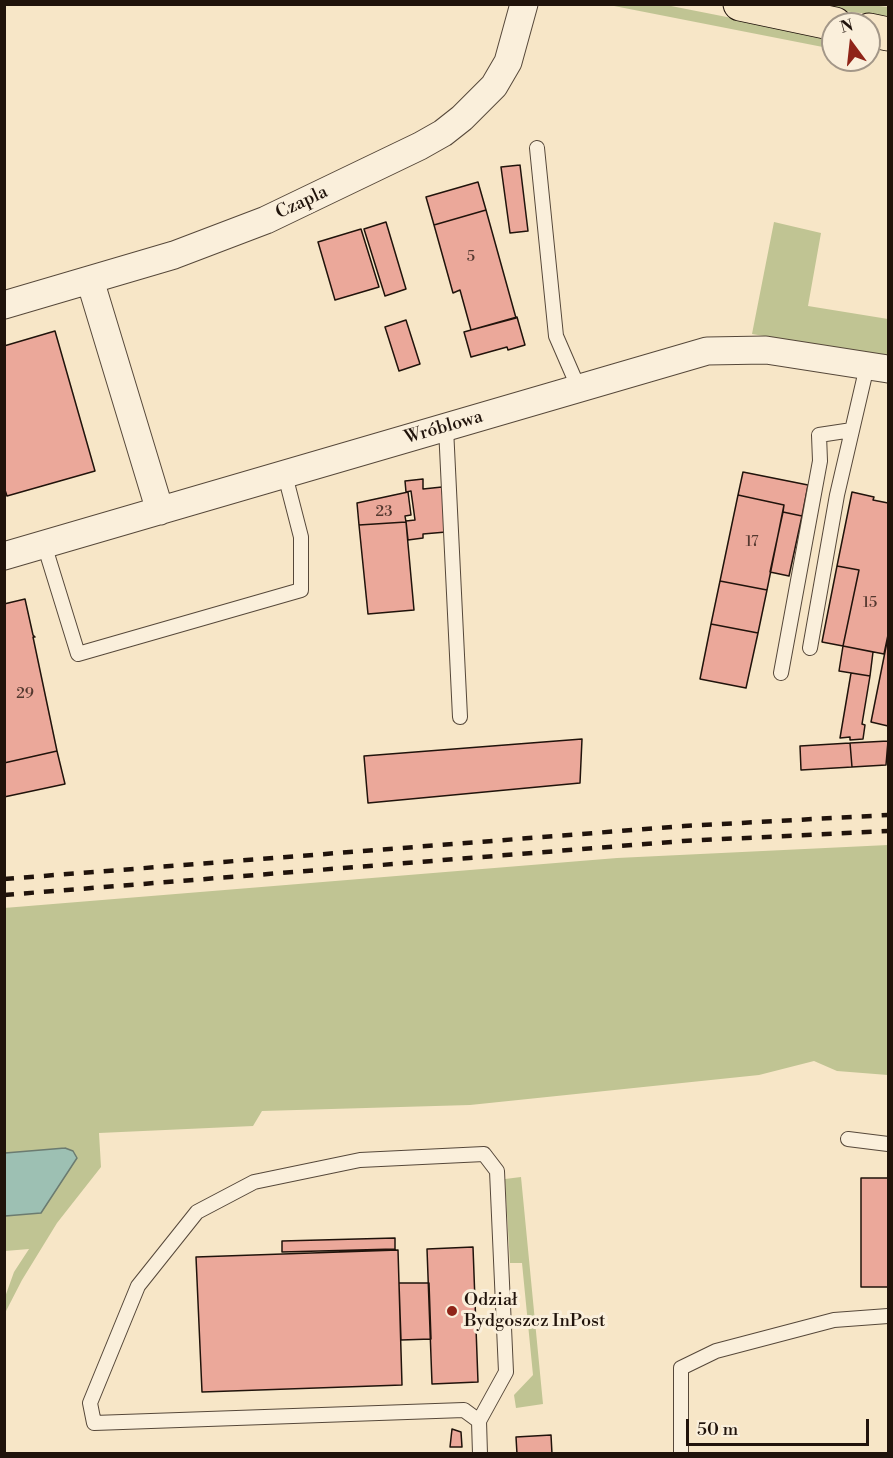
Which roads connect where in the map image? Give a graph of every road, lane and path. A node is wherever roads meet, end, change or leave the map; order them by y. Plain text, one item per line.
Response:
1 (524, 4) edge
2 (740, 4) edge
3 (821, 21) edge
4 (537, 148) dead end
5 (90, 280) junction
6 (4, 305) edge
7 (878, 368) edge
8 (579, 389) junction
9 (446, 428) junction
10 (852, 430) junction
11 (285, 475) junction
12 (160, 511) junction
13 (44, 544) junction
14 (4, 556) edge
15 (810, 648) dead end
16 (781, 674) dead end
17 (460, 717) dead end
18 (848, 1139) dead end
19 (888, 1144) edge
20 (888, 1316) edge
21 (478, 1421) junction
22 (480, 1454) edge
23 (681, 1454) edge

1 - 5 street, Czapla
2 - 3 main road
4 - 8 lane
5 - 6 street, Czapla
5 - 12 street
7 - 8 street, Wróblowa
7 - 10 lane
8 - 9 street, Wróblowa
9 - 11 street, Wróblowa
9 - 17 lane
10 - 15 lane
10 - 16 lane
11 - 12 street, Wróblowa
11 - 13 lane
12 - 13 street, Wróblowa
13 - 14 street, Wróblowa
18 - 19 lane
20 - 23 lane
21 - 21 lane
21 - 22 lane

